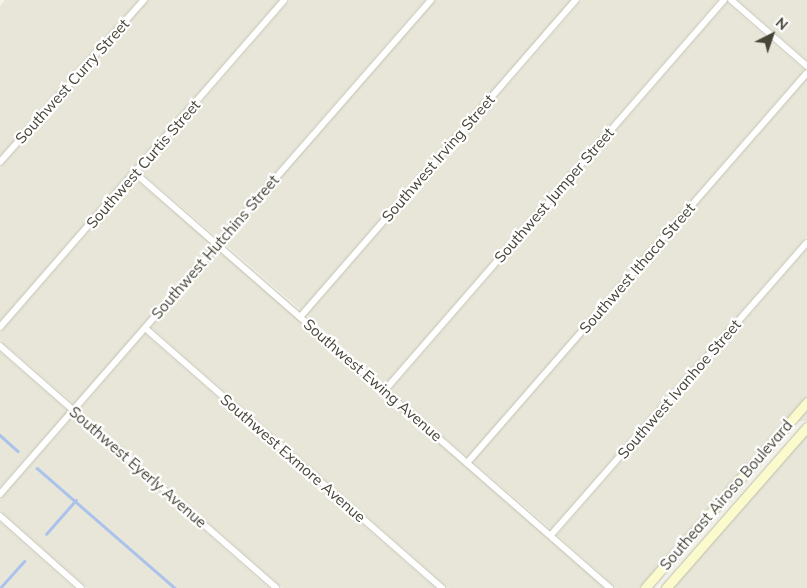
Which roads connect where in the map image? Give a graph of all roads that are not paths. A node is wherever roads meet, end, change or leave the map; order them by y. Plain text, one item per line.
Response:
1 (144, 0) edge
2 (284, 0) edge
3 (431, 0) edge
4 (576, 0) edge
5 (724, 0) edge
6 (730, 0) edge
7 (807, 66) edge
8 (807, 73) edge
9 (0, 162) edge
10 (135, 173) junction
11 (807, 243) edge
12 (218, 244) junction
13 (301, 316) junction
14 (0, 327) edge
15 (145, 328) junction
16 (0, 346) edge
17 (385, 390) junction
18 (807, 402) edge
19 (74, 410) junction
20 (807, 427) edge
21 (467, 463) junction
22 (0, 494) edge
23 (0, 516) edge
24 (551, 536) junction
25 (80, 588) edge
26 (276, 588) edge
27 (442, 588) edge
28 (610, 588) edge
29 (645, 588) edge
30 (666, 588) edge

1 - 9 street, Southwest Curry Street
2 - 10 street, Southwest Curtis Street
3 - 12 street, Southwest Hutchins Street
4 - 13 street, Southwest Irving Street
5 - 17 street, Southwest Jumper Street
6 - 7 street
8 - 21 street, Southwest Ithaca Street
10 - 12 street, Southwest Ewing Avenue
10 - 14 street, Southwest Curtis Street
11 - 24 street, Southwest Ivanhoe Street
12 - 13 street, Southwest Ewing Avenue
12 - 15 street, Southwest Hutchins Street
13 - 17 street, Southwest Ewing Avenue
15 - 19 street, Southwest Hutchins Street
15 - 27 street, Southwest Exmore Avenue
16 - 19 street, Southwest Eyerly Avenue
17 - 21 street, Southwest Ewing Avenue
18 - 29 main road, Southeast Airoso Boulevard
19 - 22 street, Southwest Hutchins Street
19 - 26 street, Southwest Eyerly Avenue
20 - 30 main road, Southeast Airoso Boulevard
21 - 24 street, Southwest Ewing Avenue
23 - 25 street
24 - 28 street, Southwest Ewing Avenue

